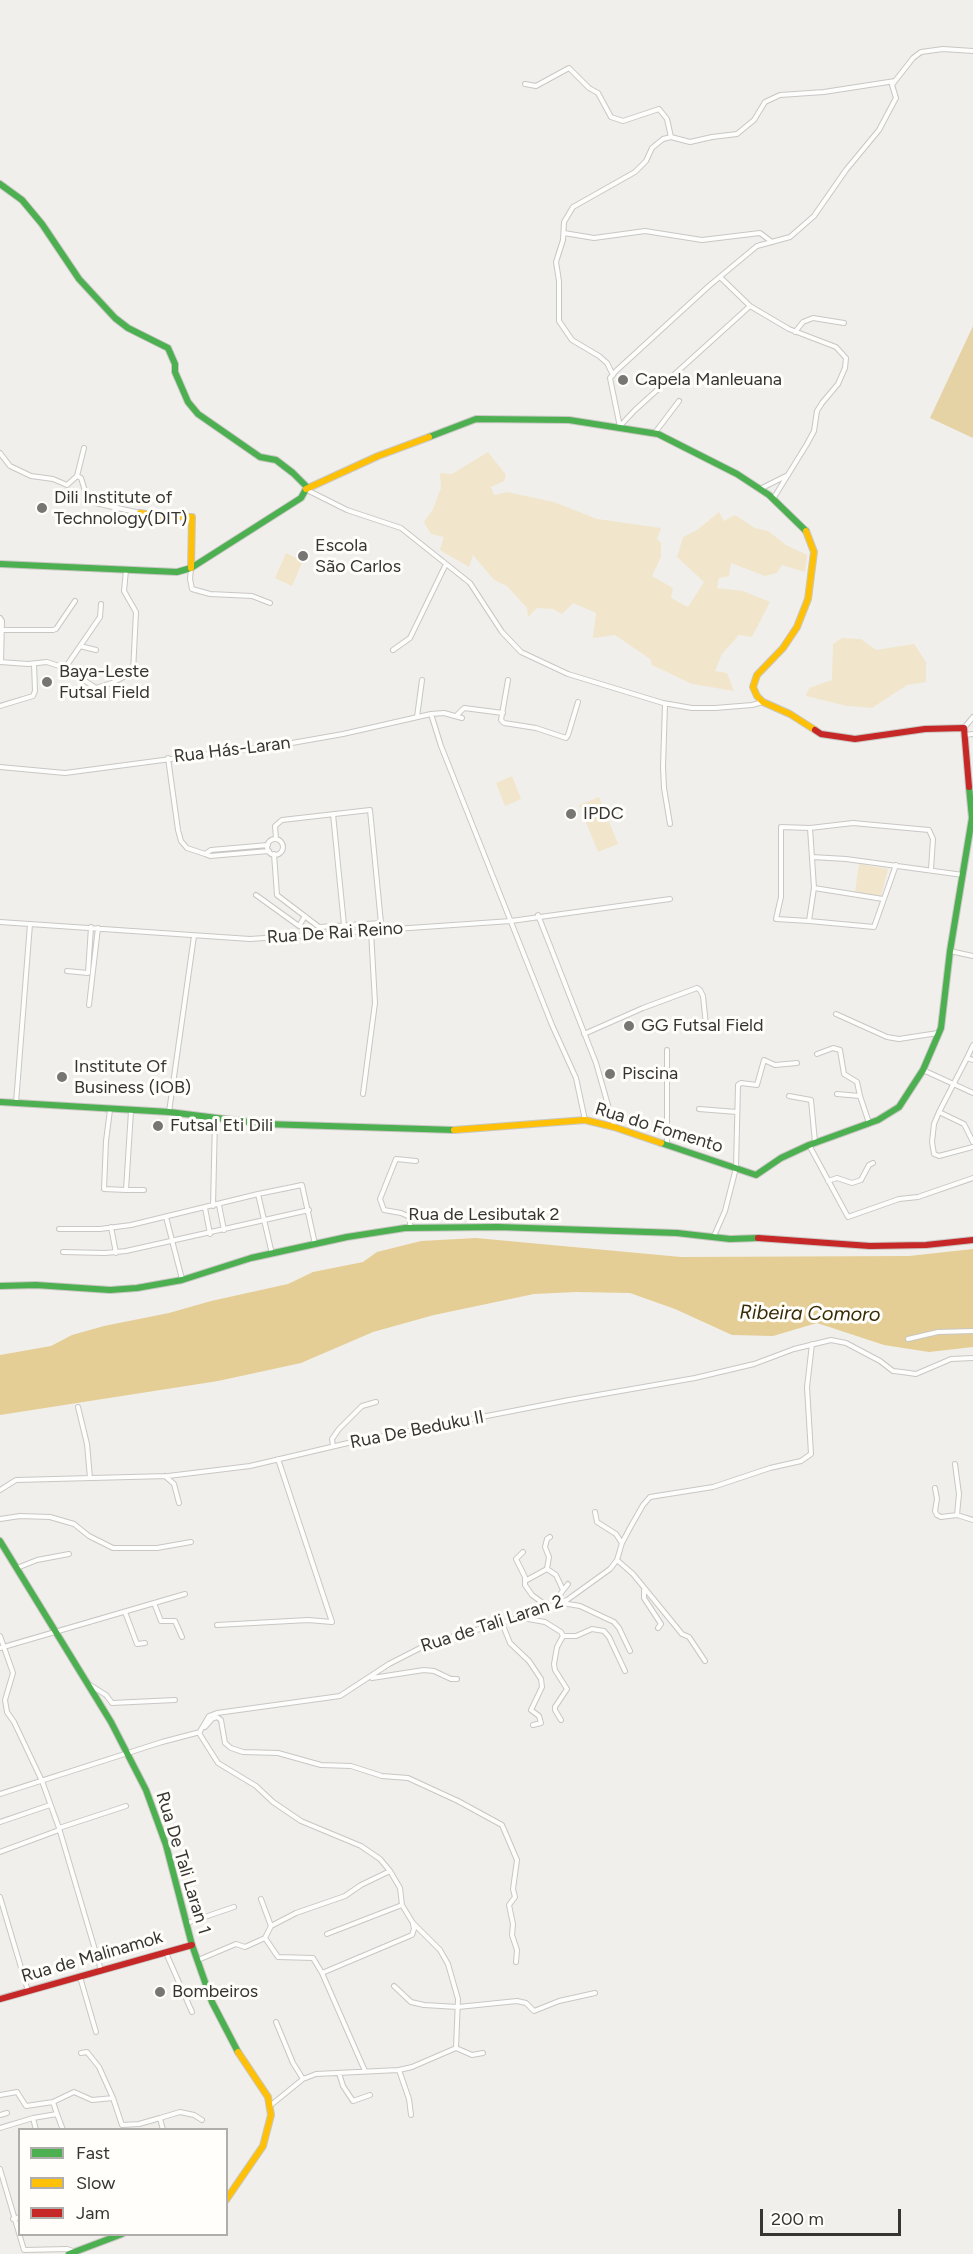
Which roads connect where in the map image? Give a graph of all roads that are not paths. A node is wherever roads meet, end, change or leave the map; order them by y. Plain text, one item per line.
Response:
1 (973, 51) edge
2 (895, 81) junction
3 (525, 84) dead end
4 (671, 137) junction
5 (0, 184) edge
6 (564, 233) junction
7 (772, 242) junction
8 (720, 277) junction
9 (750, 306) junction
10 (844, 323) dead end
11 (795, 332) junction
12 (613, 375) junction
13 (679, 401) dead end
14 (620, 427) junction
15 (654, 434) junction
16 (84, 448) dead end
17 (0, 453) edge
18 (789, 474) junction
19 (76, 476) junction
20 (306, 489) junction
21 (759, 489) junction
22 (773, 499) junction
23 (140, 513) joint
24 (0, 564) edge
25 (447, 564) junction
26 (191, 568) junction
27 (126, 570) junction
28 (75, 601) dead end
29 (270, 603) dead end
30 (101, 604) dead end
31 (0, 618) edge
32 (2, 630) junction
33 (80, 646) junction
34 (96, 650) dead end
35 (393, 650) dead end
36 (0, 662) edge
37 (34, 664) junction
38 (65, 668) junction
39 (422, 680) dead end
40 (508, 680) dead end
41 (578, 702) dead end
42 (763, 702) junction
43 (665, 704) junction
44 (0, 706) edge
45 (503, 713) junction
46 (431, 714) junction
47 (417, 717) junction
48 (973, 717) edge
49 (964, 731) junction
50 (973, 734) edge
51 (168, 758) junction
52 (0, 767) edge
53 (333, 814) junction
54 (670, 824) dead end
55 (810, 828) junction
56 (276, 839) junction
57 (268, 845) junction
58 (271, 853) junction
59 (205, 854) junction
60 (812, 857) junction
61 (896, 865) junction
62 (931, 869) junction
63 (963, 875) junction
64 (814, 888) junction
65 (256, 895) dead end
66 (670, 899) dead end
67 (883, 899) junction
68 (538, 915) junction
69 (305, 916) junction
70 (511, 921) junction
71 (809, 921) junction
72 (0, 922) edge
73 (30, 924) junction
74 (344, 925) junction
75 (91, 927) junction
76 (98, 928) junction
77 (371, 930) junction
78 (194, 936) junction
79 (950, 951) junction
80 (973, 956) edge
81 (67, 971) dead end
82 (89, 1005) dead end
83 (836, 1014) dead end
84 (706, 1025) dead end
85 (939, 1033) junction
86 (584, 1034) junction
87 (973, 1045) edge
88 (667, 1050) dead end
89 (817, 1054) dead end
90 (967, 1058) junction
91 (973, 1060) edge
92 (798, 1063) dead end
93 (924, 1071) junction
94 (954, 1084) junction
95 (973, 1093) edge
96 (363, 1094) dead end
97 (837, 1094) dead end
98 (789, 1096) dead end
99 (860, 1096) junction
100 (0, 1102) edge
101 (16, 1102) junction
102 (699, 1109) dead end
103 (110, 1110) junction
104 (131, 1112) junction
105 (169, 1112) junction
106 (738, 1112) junction
107 (939, 1112) junction
108 (215, 1119) junction
109 (585, 1120) junction
110 (868, 1123) junction
111 (614, 1127) junction
112 (973, 1142) edge
113 (812, 1143) junction
114 (667, 1145) junction
115 (973, 1147) edge
116 (416, 1161) dead end
117 (873, 1163) dead end
118 (736, 1168) junction
119 (973, 1178) edge
120 (828, 1181) junction
121 (126, 1190) junction
122 (144, 1190) dead end
123 (258, 1194) junction
124 (219, 1205) junction
125 (213, 1206) junction
126 (205, 1208) junction
127 (309, 1210) junction
128 (166, 1217) junction
129 (264, 1220) junction
130 (111, 1227) junction
131 (410, 1228) junction
132 (59, 1229) dead end
133 (224, 1230) junction
134 (210, 1233) junction
135 (714, 1236) junction
136 (973, 1240) edge
137 (171, 1241) junction
138 (315, 1245) junction
139 (63, 1252) dead end
140 (116, 1253) junction
141 (272, 1255) junction
142 (182, 1280) junction
143 (0, 1286) edge
144 (973, 1331) edge
145 (908, 1339) dead end
146 (813, 1344) junction
147 (973, 1358) edge
148 (376, 1402) dead end
149 (78, 1407) dead end
150 (333, 1446) junction
151 (278, 1459) junction
152 (955, 1464) dead end
153 (165, 1476) junction
154 (90, 1478) junction
155 (934, 1488) dead end
156 (0, 1490) edge
157 (179, 1503) dead end
158 (595, 1512) dead end
159 (957, 1515) junction
160 (0, 1519) edge
161 (973, 1520) edge
162 (550, 1537) dead end
163 (0, 1542) edge
164 (191, 1542) dead end
165 (622, 1543) junction
166 (523, 1552) dead end
167 (69, 1554) dead end
168 (617, 1560) junction
169 (16, 1569) junction
170 (547, 1569) junction
171 (525, 1581) junction
172 (568, 1584) dead end
173 (644, 1589) junction
174 (563, 1590) junction
175 (185, 1594) dead end
176 (559, 1603) junction
177 (154, 1604) junction
178 (548, 1607) junction
179 (125, 1612) junction
180 (517, 1617) junction
181 (502, 1623) junction
182 (217, 1625) dead end
183 (658, 1629) dead end
184 (55, 1632) junction
185 (0, 1636) edge
186 (563, 1636) junction
187 (182, 1637) dead end
188 (145, 1643) dead end
189 (1, 1648) edge
190 (630, 1651) dead end
191 (705, 1661) dead end
192 (625, 1671) dead end
193 (368, 1678) junction
194 (457, 1679) dead end
195 (86, 1683) junction
196 (175, 1700) dead end
197 (561, 1720) dead end
198 (533, 1725) dead end
199 (199, 1733) junction
200 (127, 1753) junction
201 (42, 1781) junction
202 (0, 1794) edge
203 (50, 1805) junction
204 (126, 1806) dead end
205 (0, 1822) edge
206 (59, 1829) junction
207 (0, 1852) edge
208 (390, 1871) junction
209 (0, 1897) edge
210 (261, 1899) dead end
211 (402, 1905) junction
212 (234, 1907) dead end
213 (186, 1923) junction
214 (413, 1923) junction
215 (271, 1926) junction
216 (327, 1935) dead end
217 (265, 1938) junction
218 (192, 1945) junction
219 (166, 1952) junction
220 (198, 1960) junction
221 (516, 1962) dead end
222 (101, 1970) junction
223 (322, 1973) junction
224 (80, 1976) junction
225 (394, 1986) dead end
226 (28, 1991) junction
227 (595, 1993) dead end
228 (0, 1999) edge
229 (458, 2007) junction
230 (192, 2012) dead end
231 (276, 2022) dead end
232 (96, 2032) dead end
233 (456, 2048) junction
234 (81, 2053) dead end
235 (483, 2053) dead end
236 (399, 2070) junction
237 (365, 2071) junction
238 (339, 2073) junction
239 (303, 2079) junction
240 (0, 2095) edge
241 (370, 2095) dead end
242 (113, 2098) junction
243 (53, 2102) junction
244 (271, 2105) junction
245 (7, 2113) dead end
246 (57, 2114) junction
247 (0, 2115) edge
248 (411, 2115) dead end
249 (33, 2118) junction
250 (160, 2118) junction
251 (202, 2120) dead end
252 (20, 2122) junction
253 (139, 2124) junction
254 (122, 2127) edge
255 (0, 2128) edge
256 (22, 2128) edge
257 (36, 2128) edge
258 (62, 2128) edge
259 (140, 2128) edge
260 (162, 2128) edge
261 (0, 2169) edge
262 (228, 2197) edge
263 (18, 2217) edge
264 (14, 2218) junction
265 (18, 2231) edge
266 (20, 2236) edge
267 (119, 2236) edge
268 (73, 2253) edge

1 - 2 street
2 - 4 street
2 - 7 street
3 - 4 street
4 - 6 street
5 - 20 street
6 - 7 street
6 - 12 street
7 - 8 street
8 - 9 street
8 - 12 street
9 - 11 street
9 - 14 street
10 - 11 street
11 - 18 street
12 - 14 street
13 - 15 street
14 - 15 street
14 - 20 street
15 - 21 street
16 - 19 street
17 - 19 street
18 - 21 street
18 - 22 street
19 - 23 street
20 - 25 street
20 - 26 street
21 - 22 street
22 - 42 street
23 - 26 street
24 - 27 street
25 - 35 street
25 - 43 street
26 - 27 street
26 - 29 street
27 - 38 street
28 - 32 street
30 - 33 street
31 - 32 street
32 - 36 street
33 - 34 street
33 - 38 street
36 - 37 street
37 - 38 street
37 - 44 street
39 - 47 street
40 - 45 street
41 - 45 street
42 - 43 street
42 - 49 street
43 - 54 street
45 - 46 street, Rua Hás-Laran
46 - 47 street, Rua Hás-Laran
46 - 70 street
47 - 51 street, Rua Hás-Laran
48 - 49 street
49 - 50 street
49 - 63 street, Rua do Fomento
51 - 52 street, Rua Hás-Laran
51 - 59 street
53 - 56 street
53 - 74 street
53 - 74 street
55 - 60 street
55 - 62 street
55 - 71 street
56 - 57 street
56 - 58 street
57 - 58 street
57 - 59 street
58 - 59 street
58 - 69 street
60 - 61 street
60 - 64 street
61 - 62 street
61 - 67 street
62 - 63 street
63 - 79 street, Rua do Fomento
64 - 67 street
64 - 71 street
65 - 69 street
66 - 68 street, Rua De Rai Reino
67 - 71 street
68 - 70 street, Rua De Rai Reino
68 - 86 street
69 - 74 street
70 - 77 street, Rua De Rai Reino
70 - 109 street
72 - 73 street, Rua De Rai Reino
73 - 75 street, Rua De Rai Reino
73 - 101 street
75 - 76 street, Rua De Rai Reino
75 - 81 street
76 - 78 street, Rua De Rai Reino
76 - 82 street
77 - 78 street, Rua De Rai Reino
77 - 96 street
78 - 105 street
79 - 80 street
79 - 85 street, Rua do Fomento
83 - 85 street
84 - 86 street
85 - 93 street, Rua do Fomento
86 - 111 street
87 - 90 street
88 - 114 street
89 - 99 street
90 - 91 street
90 - 94 street
92 - 106 street
93 - 94 street
93 - 110 street, Rua do Fomento
94 - 95 street
94 - 107 street
97 - 99 street
98 - 113 street
99 - 110 street
100 - 101 street, Rua do Fomento
101 - 103 street, Rua do Fomento
102 - 106 street
103 - 104 street, Rua do Fomento
103 - 121 street
104 - 105 street, Rua do Fomento
104 - 121 street
105 - 108 street, Rua do Fomento
106 - 118 street
107 - 112 street
107 - 115 street
108 - 109 street, Rua do Fomento
108 - 125 street
109 - 111 street, Rua do Fomento
110 - 113 street, Rua do Fomento
111 - 114 street, Rua do Fomento
113 - 118 street, Rua do Fomento
113 - 120 street
114 - 118 street, Rua do Fomento
116 - 131 street
117 - 120 street
118 - 135 street
119 - 120 street
121 - 122 street
123 - 124 street
123 - 127 street
123 - 129 street
124 - 125 street
124 - 133 street
125 - 126 street
126 - 128 street
126 - 134 street
127 - 129 street
127 - 138 street
128 - 130 street
128 - 137 street
129 - 133 street
129 - 141 street
130 - 132 street
130 - 140 street
131 - 135 street, Rua de Lesibutak 2
131 - 138 street, Rua de Lesibutak 2
133 - 134 street
134 - 137 street
135 - 136 street, Rua de Lesibutak 2
137 - 140 street
137 - 142 street
138 - 141 street, Rua de Lesibutak 2
139 - 140 street
141 - 142 street, Rua de Lesibutak 2
142 - 143 street, Rua de Lesibutak 2
144 - 145 street
146 - 147 street, Rua De Beduku II
146 - 150 street, Rua De Beduku II
146 - 165 street, Rua de Tali Laran 2
148 - 150 street
149 - 154 street
150 - 151 street, Rua De Beduku II
151 - 153 street, Rua De Beduku II
151 - 182 street
152 - 159 street
153 - 154 street, Rua De Beduku II
153 - 157 street
154 - 156 street, Rua De Beduku II
155 - 159 street
158 - 165 street
159 - 161 street
160 - 164 street
162 - 170 street
163 - 169 street, Rua De Tali Laran 1
165 - 168 street, Rua de Tali Laran 2
166 - 171 street
167 - 169 street
168 - 173 street
168 - 176 street, Rua de Tali Laran 2
169 - 184 street, Rua De Tali Laran 1
170 - 171 street
170 - 174 street
171 - 178 street
172 - 174 street
173 - 183 street
173 - 191 street
174 - 176 street
175 - 177 street
176 - 178 street, Rua de Tali Laran 2
176 - 190 street
177 - 179 street
177 - 187 street
178 - 180 street, Rua de Tali Laran 2
179 - 184 street
179 - 188 street
180 - 181 street, Rua de Tali Laran 2
180 - 186 street
181 - 193 street, Rua de Tali Laran 2
181 - 198 street
184 - 189 street
184 - 195 street, Rua De Tali Laran 1
185 - 189 street
186 - 192 street
186 - 197 street
189 - 201 street
193 - 194 street
193 - 199 street, Rua de Tali Laran 2
195 - 196 street
195 - 200 street, Rua De Tali Laran 1
199 - 200 street
199 - 208 street
199 - 221 street
200 - 201 street
200 - 213 street, Rua De Tali Laran 1
201 - 202 street
201 - 203 street
203 - 205 street
203 - 206 street
204 - 206 street
206 - 207 street
206 - 222 street
208 - 211 street
208 - 215 street
209 - 226 street
210 - 215 street
211 - 214 street
211 - 216 street
212 - 213 street
213 - 218 street, Rua De Tali Laran 1
214 - 223 street
214 - 229 street
215 - 217 street
217 - 220 street
217 - 223 street
218 - 219 street, Rua de Malinamok
218 - 220 street, Rua De Tali Laran 1
219 - 222 street, Rua de Malinamok
219 - 230 street
220 - 244 street, Rua De Tali Laran 1
222 - 224 street, Rua de Malinamok
223 - 237 street
224 - 226 street, Rua de Malinamok
224 - 232 street
225 - 229 street
226 - 228 street, Rua de Malinamok
227 - 229 street
229 - 233 street
231 - 239 street
233 - 235 street
233 - 236 street
234 - 242 street
236 - 237 street
236 - 248 street
237 - 238 street
238 - 239 street
238 - 241 street
239 - 244 street
240 - 243 street
242 - 243 street
242 - 254 street
243 - 246 street
244 - 262 street
245 - 247 street
246 - 249 street
246 - 258 street
249 - 252 street
249 - 257 street
250 - 251 street
250 - 253 street
250 - 260 street
252 - 255 street
252 - 256 street
253 - 254 street
253 - 259 street
261 - 264 street
263 - 264 street
264 - 265 street
266 - 268 street
267 - 268 street

